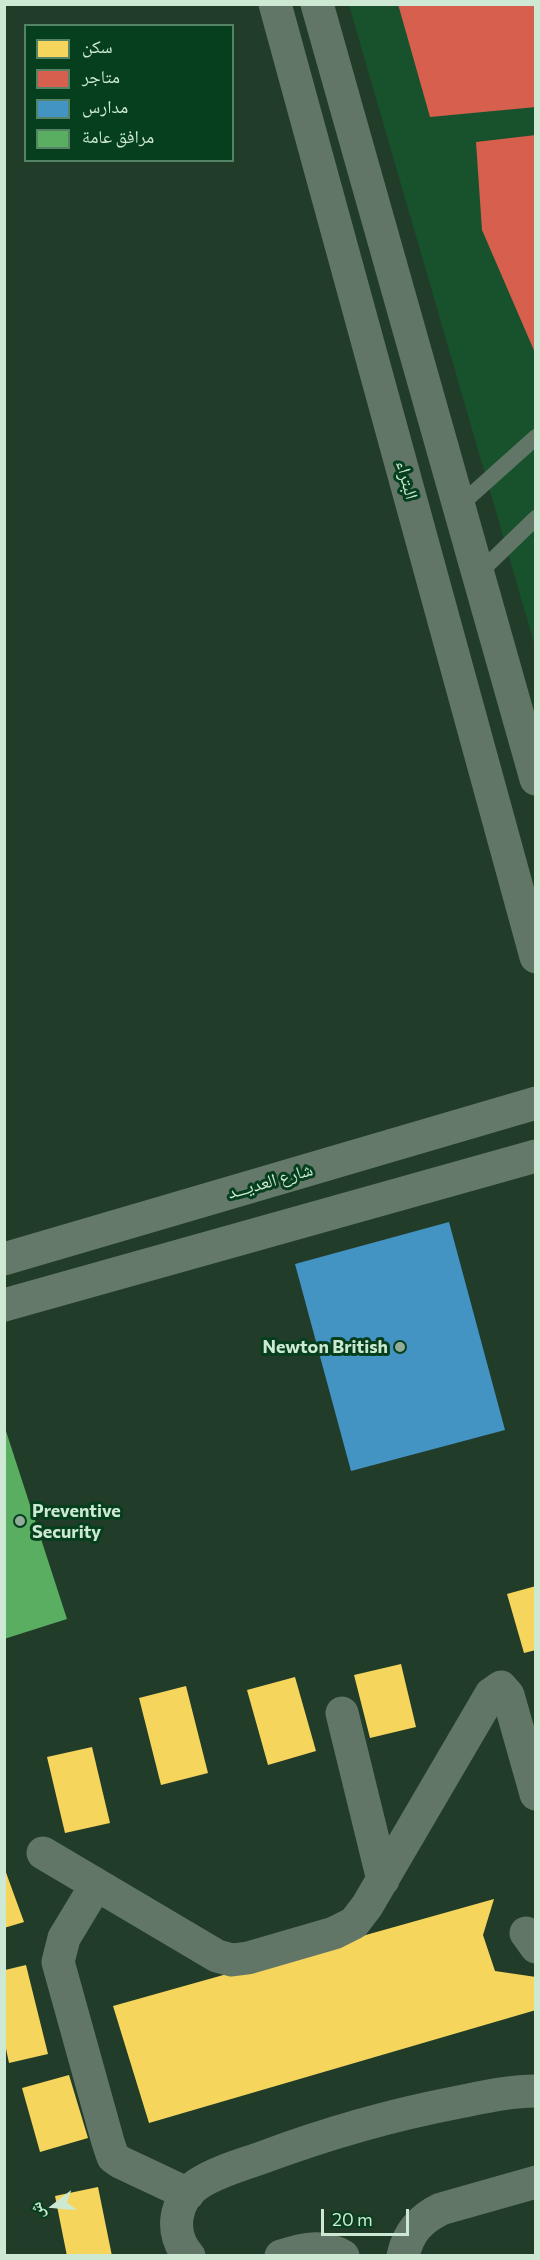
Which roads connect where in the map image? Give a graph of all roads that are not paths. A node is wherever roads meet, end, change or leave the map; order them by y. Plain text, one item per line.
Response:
1 (275, 4) edge
2 (317, 4) edge
3 (536, 437) edge
4 (459, 506) junction
5 (536, 518) edge
6 (479, 573) junction
7 (536, 779) edge
8 (536, 957) edge
9 (535, 1102) edge
10 (536, 1156) edge
11 (4, 1259) edge
12 (4, 1305) edge
13 (342, 1713) dead end
14 (536, 1794) edge
15 (43, 1852) dead end
16 (382, 1880) junction
17 (96, 1884) junction
18 (536, 2091) edge
19 (536, 2182) edge
20 (188, 2194) junction
21 (189, 2256) edge
22 (281, 2256) edge
23 (343, 2256) edge
24 (403, 2256) edge

1 - 8 street, البتراء
2 - 4 street
3 - 4 lane
4 - 6 street
5 - 6 lane
6 - 7 street
9 - 11 street, شارع العديـــد
10 - 12 street
13 - 16 street
14 - 16 street
15 - 17 street
16 - 17 street
17 - 20 street
18 - 20 street
19 - 24 street
20 - 21 street
22 - 23 street

